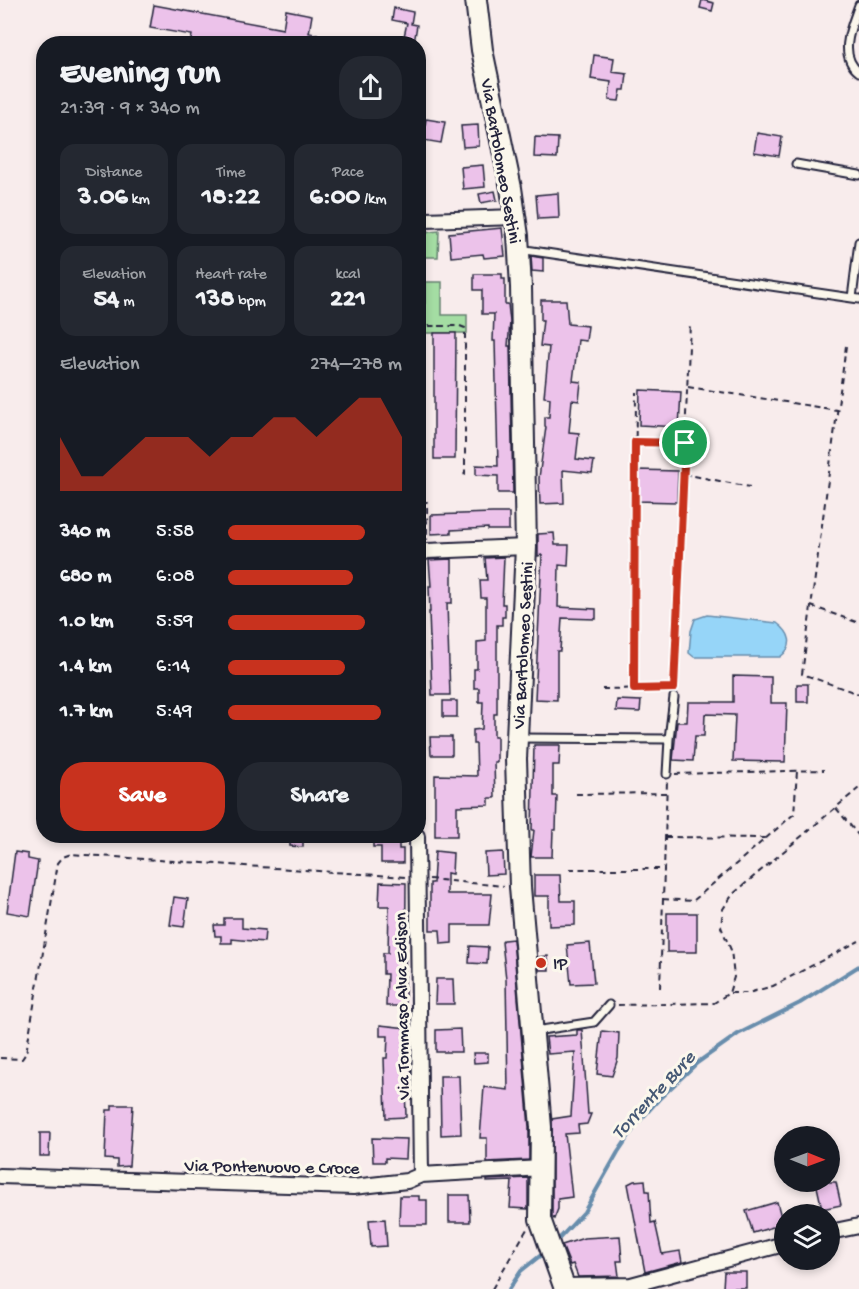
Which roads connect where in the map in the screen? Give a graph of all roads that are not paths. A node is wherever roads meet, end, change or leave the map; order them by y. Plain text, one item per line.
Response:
1 (476, 0) edge
2 (859, 5) edge
3 (859, 72) edge
4 (796, 164) dead end
5 (859, 175) edge
6 (516, 217) junction
7 (426, 220) edge
8 (859, 242) edge
9 (519, 249) junction
10 (856, 298) edge
11 (526, 547) junction
12 (426, 553) edge
13 (674, 698) road end
14 (517, 738) junction
15 (669, 739) junction
16 (667, 774) road end
17 (417, 843) edge
18 (609, 1005) road end
19 (532, 1032) junction
20 (542, 1168) junction
21 (422, 1175) junction
22 (0, 1176) edge
23 (859, 1226) edge
24 (840, 1230) edge
25 (774, 1247) edge
26 (565, 1287) edge

1 - 6 main road, Via Bartolomeo Sestini
2 - 3 lane
4 - 5 lane
6 - 7 street
6 - 9 main road, Via Bartolomeo Sestini
8 - 10 lane
9 - 10 lane
9 - 11 main road, Via Bartolomeo Sestini
11 - 12 street
11 - 14 main road, Via Bartolomeo Sestini
13 - 15 lane
14 - 15 lane
14 - 19 main road, Via Bartolomeo Sestini
15 - 16 lane
17 - 21 street, Via Tommaso Alva Edison
18 - 19 lane
19 - 20 main road, Via Bartolomeo Sestini
20 - 21 street, Via Pontenuovo e Croce
20 - 26 main road, Via Bartolomeo Sestini
21 - 22 street, Via Pontenuovo e Croce
23 - 24 street
25 - 26 street

